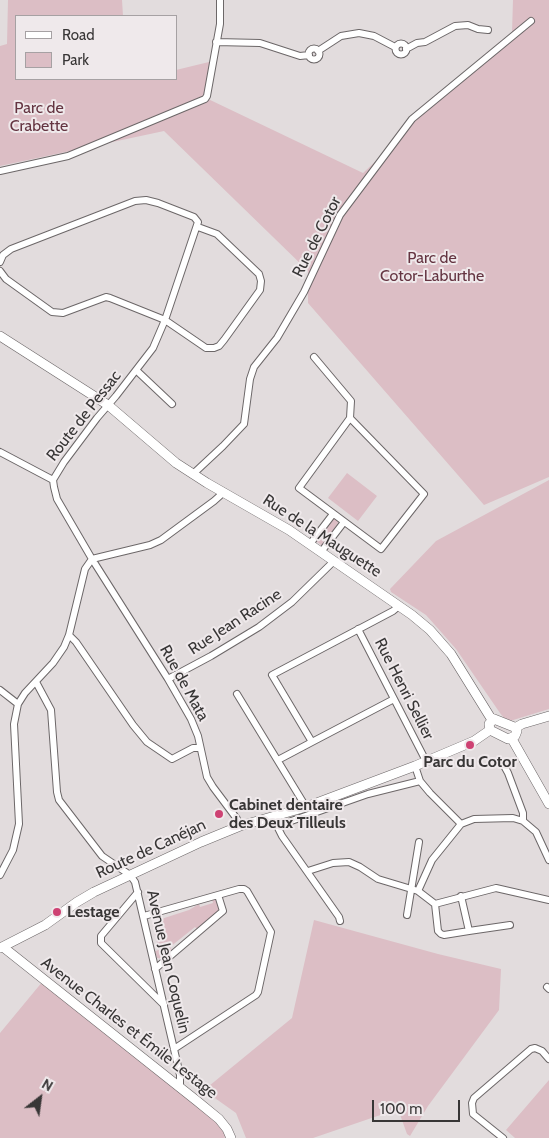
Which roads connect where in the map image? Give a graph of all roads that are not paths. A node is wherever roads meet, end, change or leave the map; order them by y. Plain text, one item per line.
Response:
1 (220, 0) edge
2 (531, 21) dead end
3 (488, 30) dead end
4 (216, 42) junction
5 (0, 171) edge
6 (198, 224) junction
7 (0, 262) edge
8 (0, 271) edge
9 (165, 320) junction
10 (0, 336) edge
11 (314, 357) dead end
12 (136, 370) junction
13 (172, 404) dead end
14 (108, 405) junction
15 (350, 418) junction
16 (0, 452) edge
17 (193, 474) junction
18 (53, 480) junction
19 (224, 492) junction
20 (333, 514) junction
21 (344, 522) junction
22 (310, 544) junction
23 (321, 552) junction
24 (92, 559) junction
25 (334, 561) junction
26 (399, 606) junction
27 (358, 629) junction
28 (69, 635) junction
29 (168, 678) junction
30 (36, 682) junction
31 (0, 690) edge
32 (237, 694) dead end
33 (394, 699) junction
34 (18, 704) junction
35 (549, 716) edge
36 (492, 720) junction
37 (515, 728) junction
38 (490, 730) junction
39 (512, 739) junction
40 (312, 742) junction
41 (200, 748) junction
42 (278, 760) junction
43 (426, 761) junction
44 (502, 762) dead end
45 (415, 766) junction
46 (420, 781) junction
47 (549, 804) edge
48 (306, 808) junction
49 (523, 821) junction
50 (461, 824) junction
51 (240, 826) junction
52 (419, 842) dead end
53 (549, 860) edge
54 (308, 871) junction
55 (0, 875) edge
56 (130, 875) junction
57 (411, 889) junction
58 (418, 891) junction
59 (138, 892) junction
60 (218, 895) junction
61 (461, 896) junction
62 (549, 900) edge
63 (435, 904) junction
64 (407, 915) dead end
65 (144, 916) junction
66 (340, 921) dead end
67 (510, 924) dead end
68 (469, 931) junction
69 (1, 946) edge
70 (155, 969) junction
71 (165, 1006) junction
72 (174, 1049) junction
73 (549, 1059) edge
74 (178, 1087) junction
75 (231, 1138) edge
76 (503, 1138) edge

1 - 4 street
2 - 17 street, Rue de Cotor
3 - 4 street
4 - 5 street
6 - 7 street
6 - 9 street, Route de Pessac
6 - 9 street
8 - 9 street
9 - 12 street, Route de Pessac
10 - 14 street, Rue de la Mauguette
11 - 15 street
12 - 13 street
12 - 14 street, Route de Pessac
14 - 17 street, Rue de la Mauguette
14 - 18 street, Route de Pessac
15 - 20 street
15 - 21 street
16 - 18 street
17 - 19 street, Rue de la Mauguette
18 - 24 street, Route de Pessac
19 - 22 street, Rue de la Mauguette
19 - 24 street
20 - 21 street
20 - 22 street
21 - 23 street
22 - 23 street, Rue de la Mauguette
23 - 25 street, Rue de la Mauguette
24 - 28 street
24 - 29 street, Rue de Mata
25 - 26 street, Rue de la Mauguette
25 - 29 street, Rue Jean Racine
26 - 27 street
26 - 36 street, Rue de la Mauguette
27 - 33 street, Rue Henri Sellier
27 - 40 street
28 - 30 street
28 - 41 street
29 - 41 street, Rue de Mata
30 - 34 street
30 - 56 street
31 - 34 street
32 - 42 street
33 - 40 street
33 - 43 street, Rue Henri Sellier
34 - 55 street
35 - 37 street
36 - 37 street
36 - 38 street
37 - 39 street
38 - 39 street
38 - 43 street, Route de Canéjan
39 - 47 street
40 - 42 street
41 - 51 street, Rue de Mata
42 - 48 street
43 - 45 street, Route de Canéjan
44 - 49 street
45 - 46 street
45 - 48 street, Route de Canéjan
46 - 50 street
46 - 54 street
48 - 51 street, Route de Canéjan
49 - 50 street
49 - 53 street
50 - 58 street
51 - 56 street, Route de Canéjan
52 - 57 street
54 - 57 street
54 - 66 street
56 - 59 street, Avenue Jean Coquelin
56 - 69 street, Route de Canéjan
57 - 58 street
57 - 64 street
58 - 63 street
59 - 65 street, Avenue Jean Coquelin
59 - 71 street
60 - 65 street
60 - 70 street
60 - 72 street
61 - 62 street
61 - 63 street
61 - 68 street
63 - 68 street
65 - 70 street, Avenue Jean Coquelin
67 - 68 street
69 - 74 street, Avenue Charles et Émile Lestage
70 - 71 street, Avenue Jean Coquelin
71 - 72 street, Avenue Jean Coquelin
72 - 74 street, Avenue Jean Coquelin
73 - 76 street
74 - 75 street, Avenue Charles et Émile Lestage

